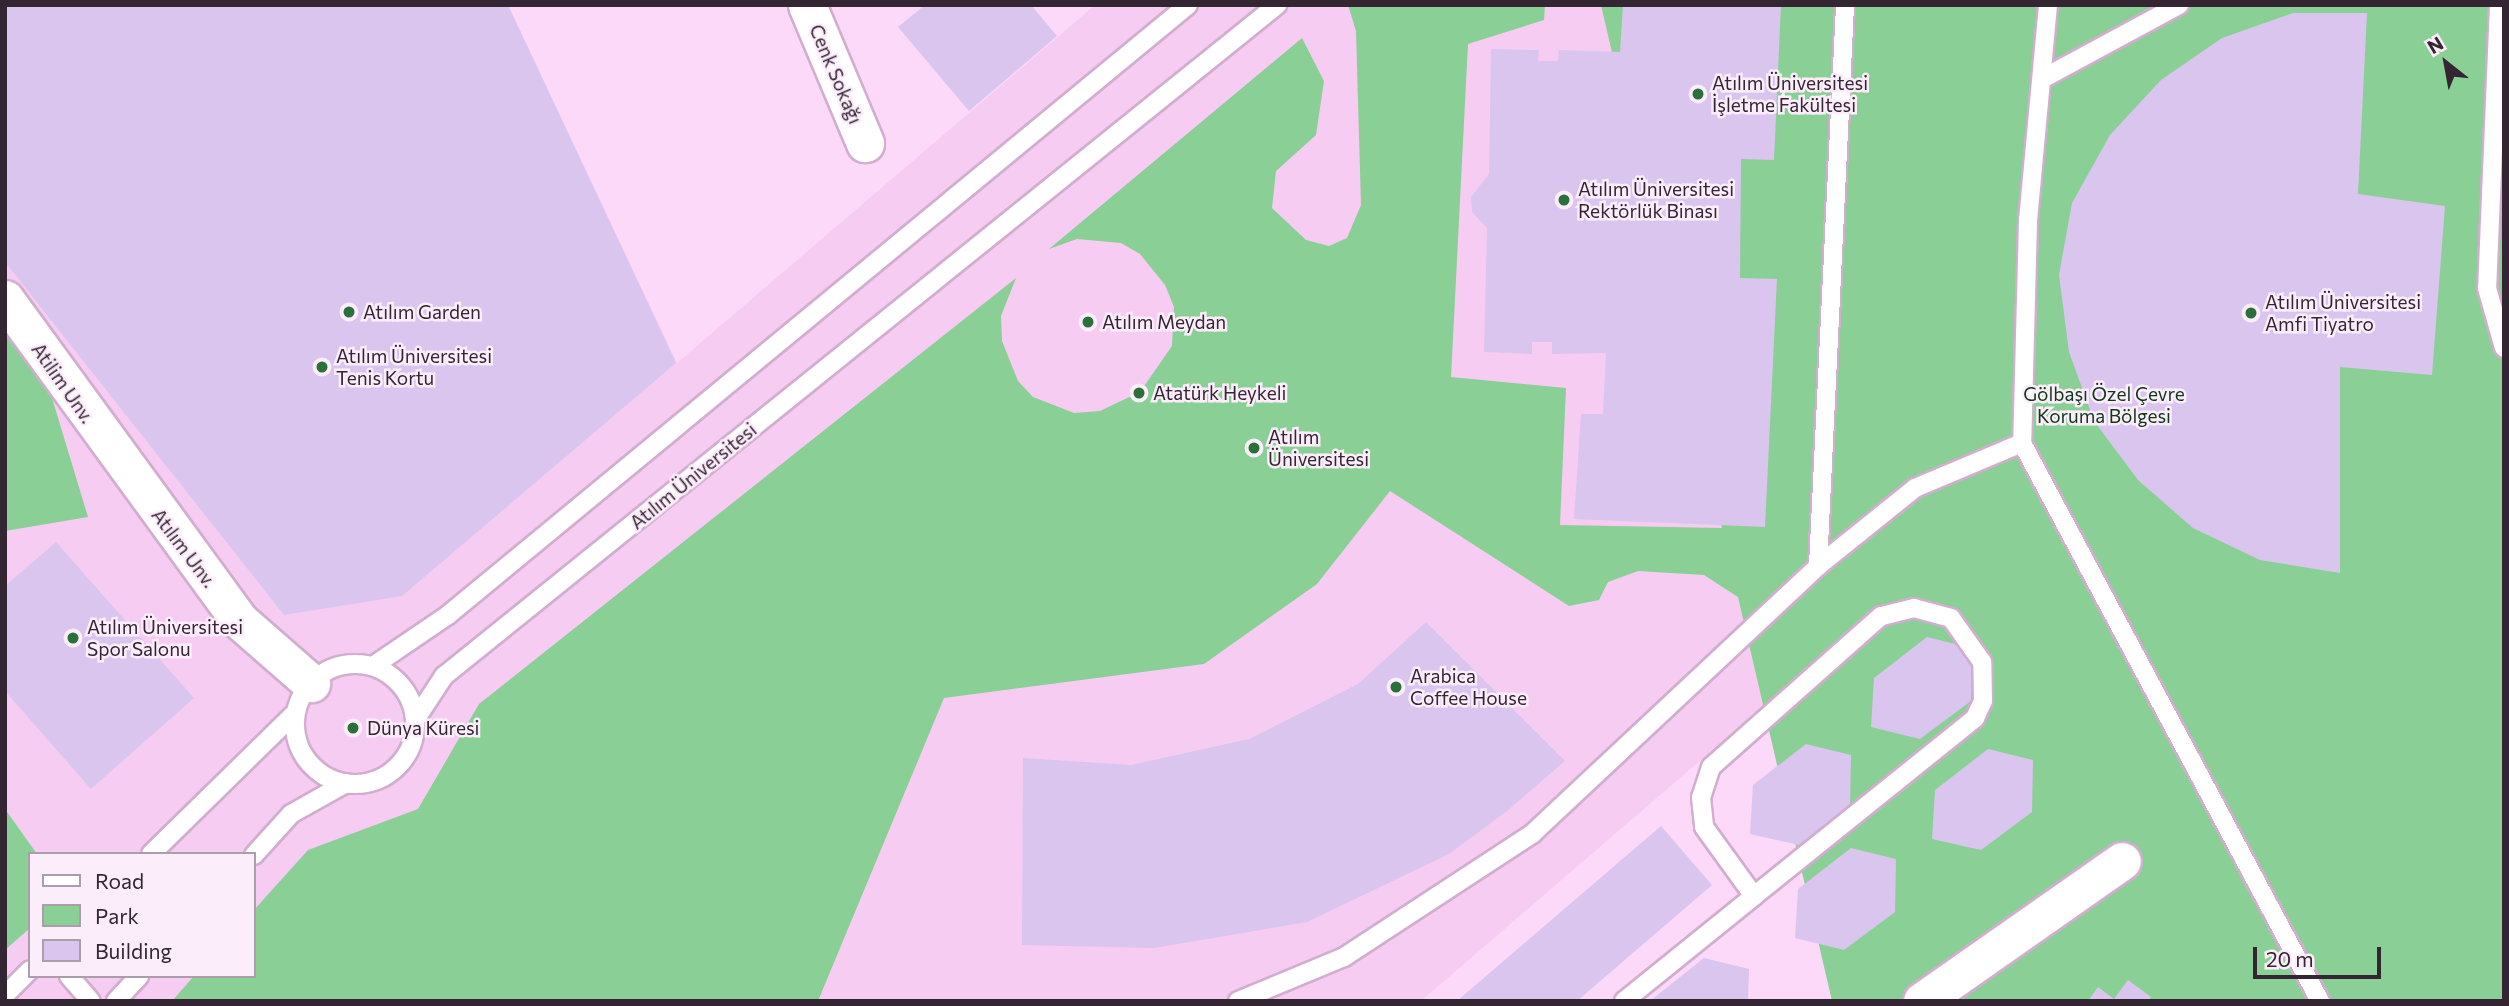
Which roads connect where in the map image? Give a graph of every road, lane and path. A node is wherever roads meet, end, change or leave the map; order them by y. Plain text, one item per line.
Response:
1 (807, 5) edge
2 (1188, 5) edge
3 (1277, 5) edge
4 (1845, 5) edge
5 (2048, 5) edge
6 (2179, 5) edge
7 (2499, 5) edge
8 (2042, 79) junction
9 (865, 143) dead end
10 (5, 299) edge
11 (2504, 348) edge
12 (2022, 443) junction
13 (121, 466) joint
14 (1818, 566) junction
15 (373, 666) junction
16 (303, 698) junction
17 (415, 720) junction
18 (346, 783) junction
19 (153, 852) edge
20 (256, 853) edge
21 (2122, 861) dead end
22 (1754, 896) junction
23 (28, 972) edge
24 (71, 978) edge
25 (137, 978) edge
26 (5, 995) edge
27 (91, 1001) edge
28 (116, 1001) edge
29 (1238, 1001) edge
30 (1624, 1001) edge
31 (1922, 1001) edge
32 (2320, 1001) edge

1 - 9 street, Cenk Sokağı
2 - 15 lane
3 - 17 lane, Atılım Üniversitesi
4 - 14 lane
5 - 8 lane
6 - 8 lane
7 - 11 lane
8 - 12 lane
10 - 13 street, Atilim Unv.
12 - 14 lane
12 - 32 lane
13 - 16 street, Atılım Unv.
14 - 29 lane
15 - 16 lane
15 - 17 lane
16 - 18 lane
16 - 19 lane
17 - 18 lane, Atılım Üniversitesi
18 - 20 lane
21 - 31 street
22 - 22 lane
22 - 30 lane
23 - 26 lane
24 - 27 lane
25 - 28 lane

